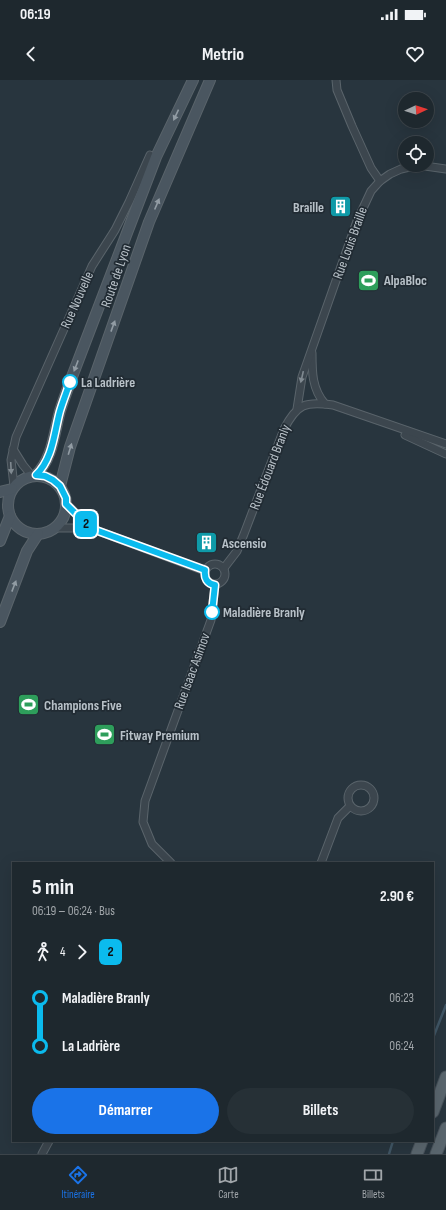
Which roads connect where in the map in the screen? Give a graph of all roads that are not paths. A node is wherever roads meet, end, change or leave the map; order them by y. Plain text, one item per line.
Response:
1 (193, 80) edge
2 (210, 80) edge
3 (336, 80) edge
4 (150, 155) dead end
5 (446, 169) edge
6 (380, 181) junction
7 (312, 347) junction
8 (325, 404) junction
9 (343, 408) junction
10 (297, 409) junction
11 (446, 444) edge
12 (13, 449) junction
13 (446, 454) edge
14 (34, 475) junction
15 (60, 486) junction
16 (13, 488) junction
17 (0, 492) edge
18 (66, 504) junction
19 (6, 510) edge
20 (56, 528) junction
21 (90, 528) junction
22 (38, 534) junction
23 (0, 540) edge
24 (224, 568) junction
25 (205, 570) junction
26 (215, 585) junction
27 (0, 622) edge
28 (350, 806) dead end
29 (170, 862) edge
30 (321, 862) edge
31 (446, 1077) edge
32 (434, 1109) edge
33 (446, 1128) edge
34 (48, 1142) edge
35 (422, 1142) edge
36 (42, 1154) edge
37 (417, 1154) edge
38 (436, 1154) edge

1 -> 14 main road, Route de Lyon
15 -> 2 main road, Route de Lyon
3 - 6 street
4 - 12 street, Rue Nouvelle
5 - 6 street, Rue Louis Braille
6 - 7 street, Rue Louis Braille
7 - 8 street, Rue Louis Braille
7 -> 10 street, Rue Louis Braille
8 - 9 street, Rue Édouard Branly
8 - 10 street, Rue Édouard Branly
9 - 11 street, Rue Édouard Branly
9 - 13 street, Rue Édouard Branly
10 - 24 street, Rue Édouard Branly
12 - 14 street
12 -> 16 street, Rue Nouvelle
14 - 15 main road
14 - 16 main road
15 - 18 main road
16 - 17 main road
16 - 19 main road
18 - 20 main road
18 - 21 street
19 - 22 main road
19 - 23 main road
20 - 21 street
20 - 22 main road
21 - 25 street
27 -> 22 main road
24 - 25 street
24 - 26 street
25 - 26 street
26 - 29 street, Rue Isaac Asimov
28 - 30 street
31 - 32 main road
33 - 38 main road
34 - 36 street
35 - 37 main road

